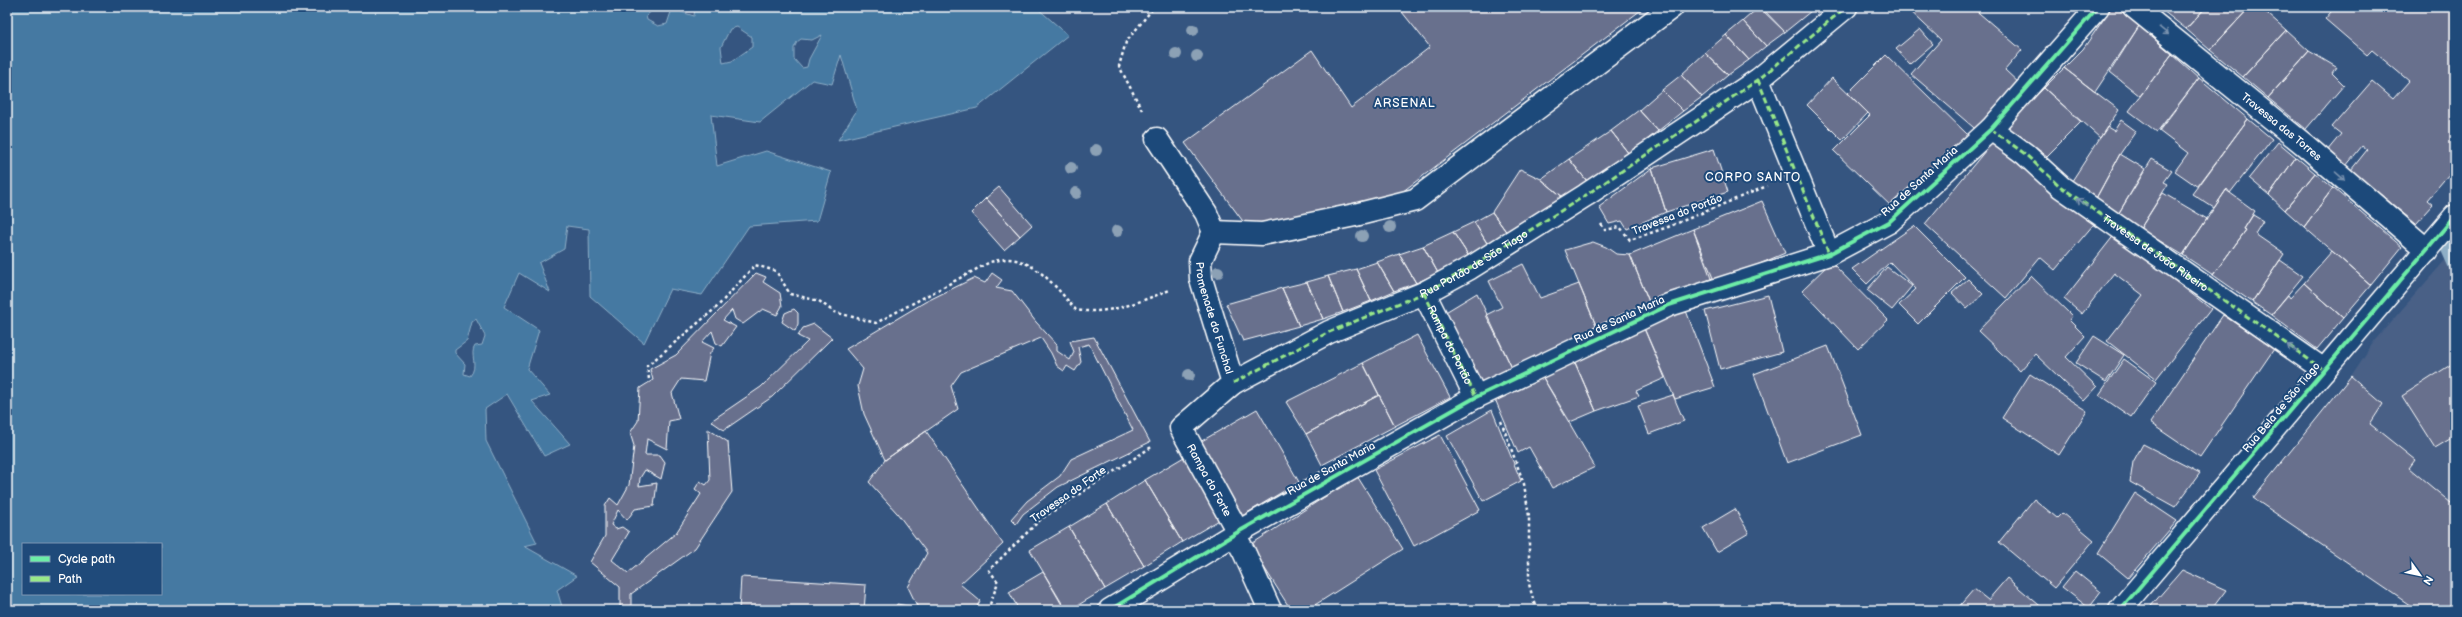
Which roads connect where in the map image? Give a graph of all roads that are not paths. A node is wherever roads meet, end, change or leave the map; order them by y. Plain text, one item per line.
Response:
1 (1672, 7) edge
2 (1846, 7) edge
3 (2098, 7) edge
4 (2134, 7) edge
5 (1758, 80) junction
6 (1991, 129) junction
7 (1157, 139) road end
8 (2455, 216) edge
9 (1214, 232) junction
10 (2427, 250) junction
11 (1829, 254) junction
12 (1424, 293) junction
13 (2324, 370) junction
14 (1233, 383) junction
15 (1483, 394) junction
16 (1181, 428) joint
17 (1236, 533) junction
18 (1110, 610) edge
19 (1270, 610) edge
20 (2120, 610) edge

1 - 9 street
2 - 5 street, Rua Portão de São Tiago
3 - 6 street, Rua de Santa Maria
4 -> 10 street, Travessa das Torres
5 - 11 street
5 - 12 street, Rua Portão de São Tiago
6 - 11 street, Rua de Santa Maria
13 -> 6 street, Travessa de João Ribeiro
7 - 9 street
8 - 10 street, Rua Bela de São Tiago
9 - 14 street, Promenade do Funchal
10 - 13 street, Rua Bela de São Tiago
11 - 15 street, Rua de Santa Maria
12 - 14 street, Rua Portão de São Tiago
12 - 15 street, Rampa do Portão
13 - 20 street, Rua Bela de São Tiago
14 - 16 street, Rua Portão de São Tiago
15 - 17 street, Rua de Santa Maria
16 - 17 street, Rampa do Forte
17 - 18 street, Rua de Santa Maria
17 - 19 street, Rampa do Forte

